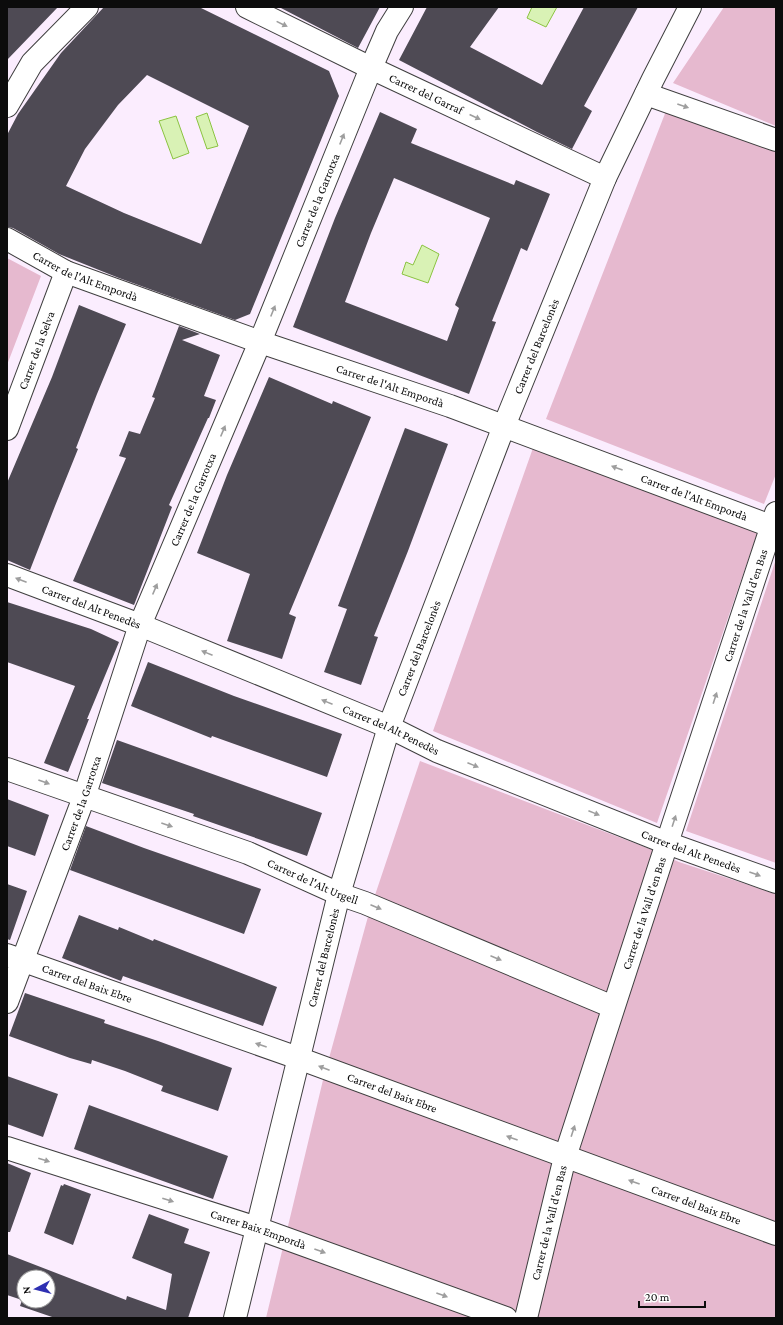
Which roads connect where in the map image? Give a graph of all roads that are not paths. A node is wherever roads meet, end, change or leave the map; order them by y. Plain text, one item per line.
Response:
1 (87, 7) edge
2 (247, 7) edge
3 (402, 7) edge
4 (690, 8) edge
5 (371, 68) junction
6 (646, 94) junction
7 (7, 106) edge
8 (776, 140) edge
9 (605, 178) junction
10 (7, 239) edge
11 (66, 272) junction
12 (260, 342) junction
13 (504, 426) junction
14 (7, 429) edge
15 (774, 522) edge
16 (7, 574) edge
17 (140, 625) junction
18 (389, 727) junction
19 (7, 769) edge
20 (84, 797) junction
21 (667, 842) junction
22 (776, 882) edge
23 (339, 894) junction
24 (15, 958) edge
25 (7, 1002) edge
26 (613, 1007) junction
27 (298, 1058) junction
28 (7, 1148) edge
29 (565, 1157) junction
30 (257, 1228) junction
31 (776, 1234) edge
32 (235, 1318) edge
33 (506, 1318) edge
34 (526, 1318) edge

1 - 7 street
2 -> 5 street, Carrer del Garraf
3 - 5 street, Carrer de la Garrotxa
4 - 6 street, Carrer del Barcelonès
5 -> 9 street, Carrer del Garraf
12 -> 5 street, Carrer de la Garrotxa
6 -> 8 street
6 - 9 street, Carrer del Barcelonès
9 - 13 street, Carrer del Barcelonès
10 - 11 street, Carrer de l'Alt Empordà
11 - 12 street, Carrer de l'Alt Empordà
11 - 14 street, Carrer de la Selva
12 - 13 street, Carrer de l'Alt Empordà
17 -> 12 street, Carrer de la Garrotxa
15 -> 13 street, Carrer de l'Alt Empordà
13 - 18 street, Carrer del Barcelonès
21 -> 15 street, Carrer de la Vall d'en Bas
17 -> 16 street, Carrer del Alt Penedès
18 -> 17 street, Carrer del Alt Penedès
17 - 20 street, Carrer de la Garrotxa
18 -> 21 street, Carrer del Alt Penedès
18 - 23 street, Carrer del Barcelonès
19 -> 20 street, Carrer de l'Alt Urgell
20 -> 23 street, Carrer de l'Alt Urgell
20 - 24 street, Carrer de la Garrotxa
21 -> 22 street, Carrer del Alt Penedès
21 - 26 street, Carrer de la Vall d'en Bas
23 -> 26 street, Carrer de l'Alt Urgell
23 - 27 street, Carrer del Barcelonès
24 - 25 street, Carrer de la Garrotxa
27 -> 24 street, Carrer del Baix Ebre
29 -> 26 street, Carrer de la Vall d'en Bas
29 -> 27 street, Carrer del Baix Ebre
27 - 30 street, Carrer del Barcelonès
28 -> 30 street, Carrer Baix Empordà
31 -> 29 street, Carrer del Baix Ebre
29 - 34 street, Carrer de la Vall d'en Bas
30 - 32 street, Carrer del Barcelonès
30 -> 33 street, Carrer Baix Empordà

